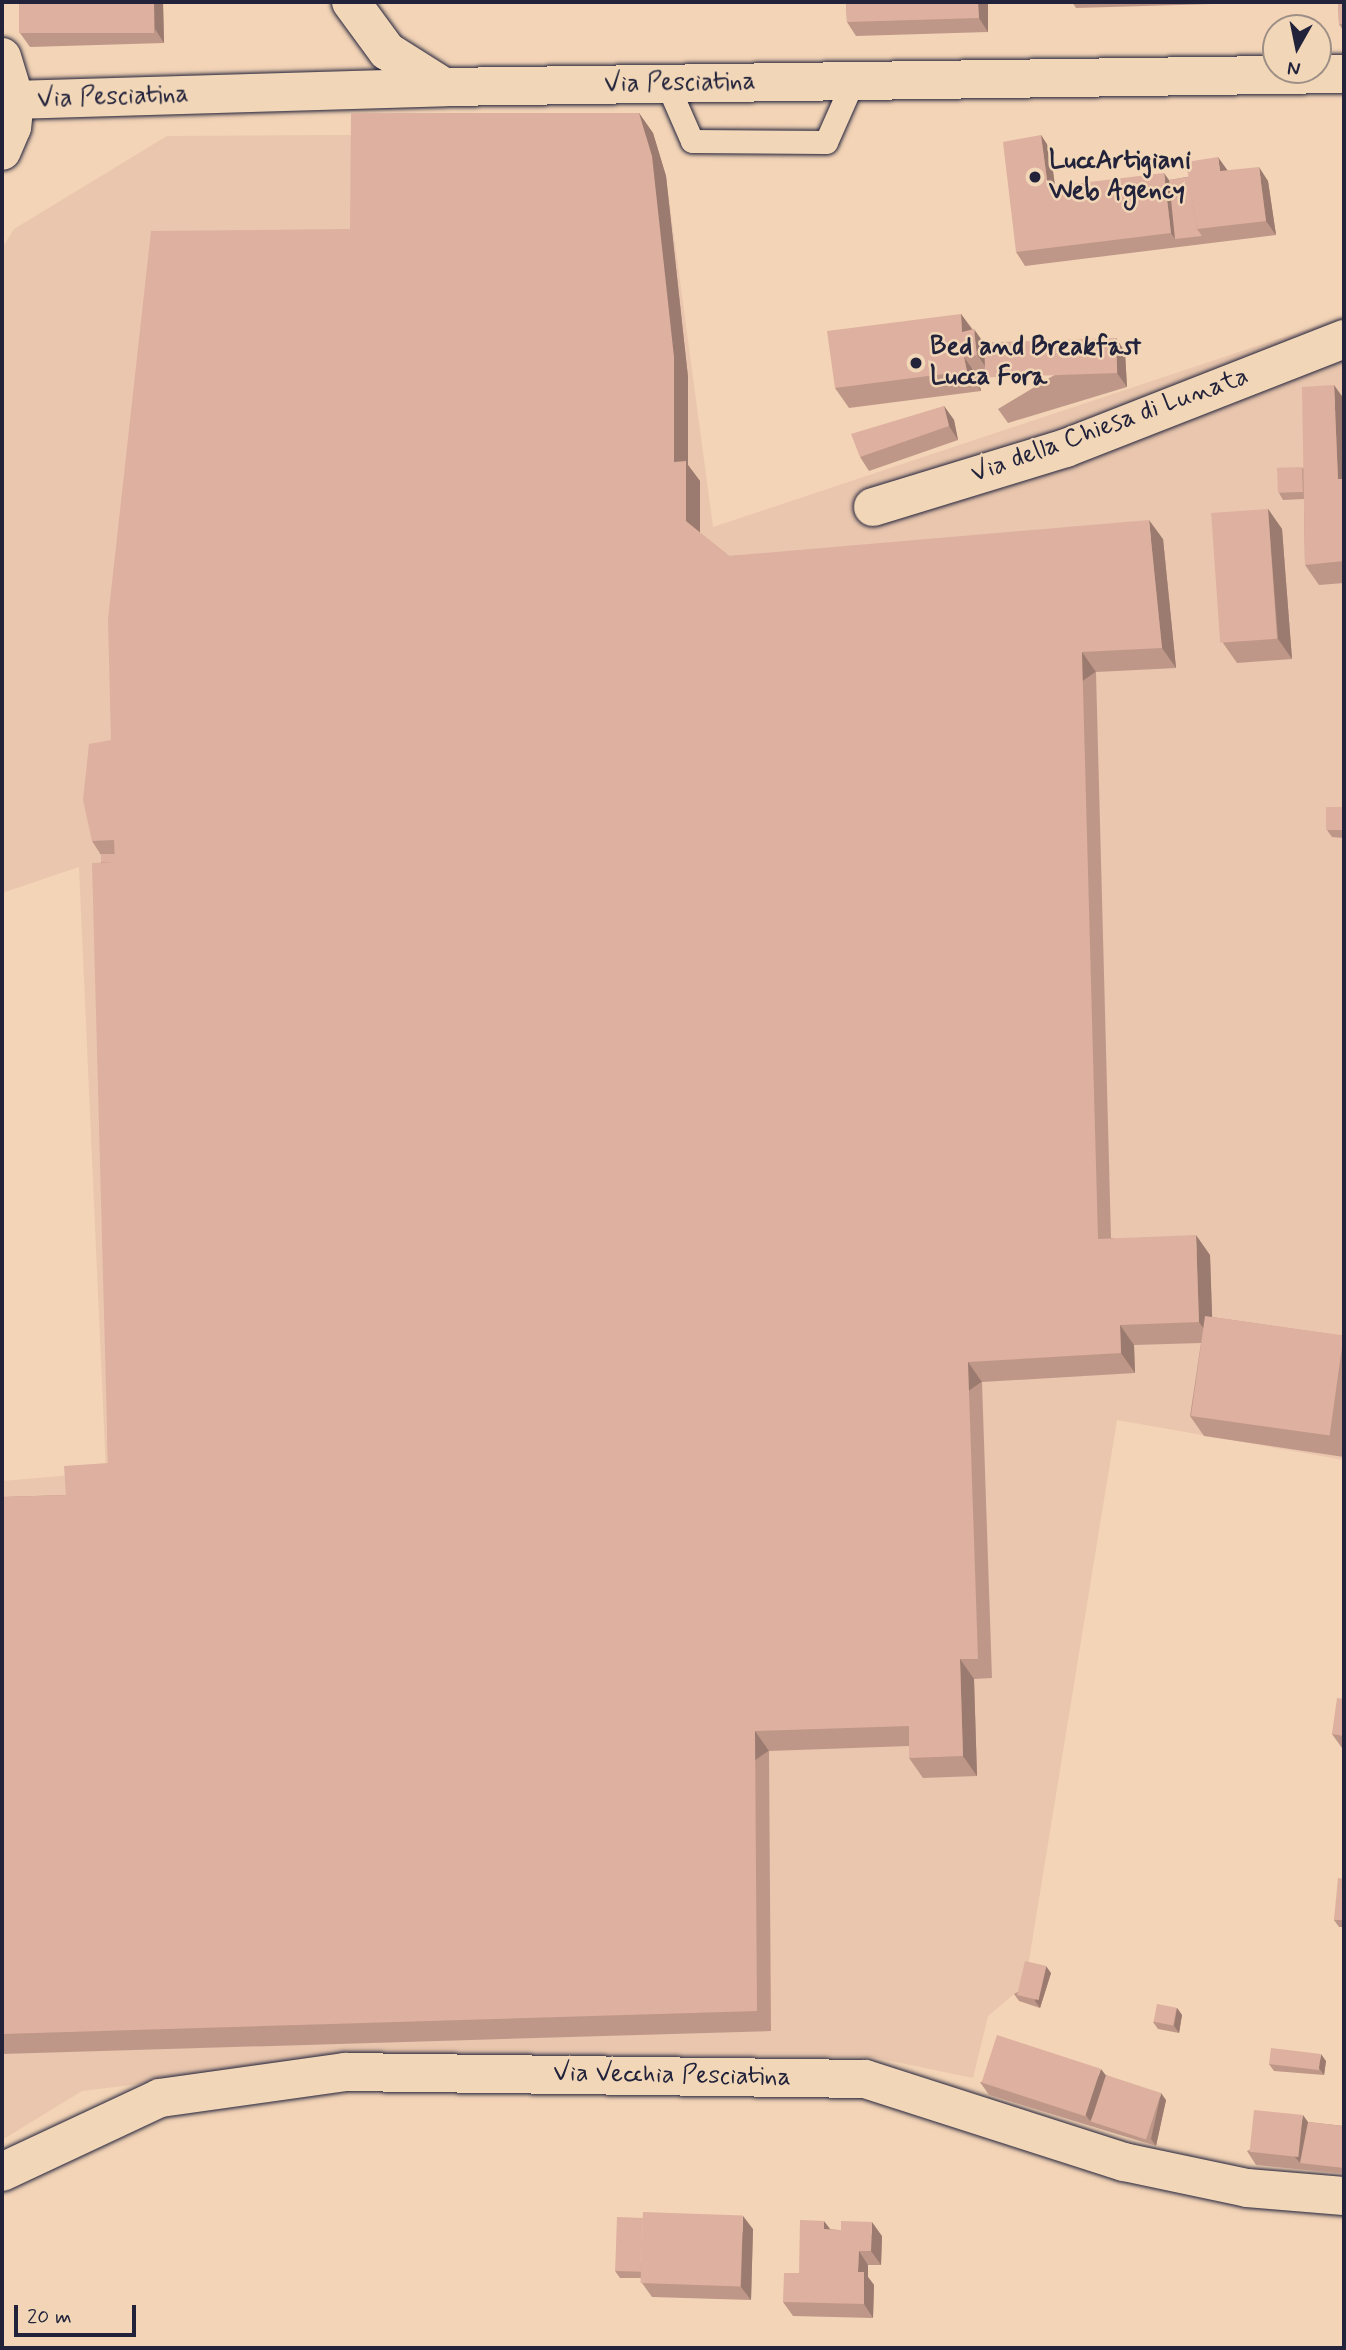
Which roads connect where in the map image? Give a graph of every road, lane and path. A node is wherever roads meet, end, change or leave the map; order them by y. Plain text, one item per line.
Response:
1 (351, 2) edge
2 (2, 57) edge
3 (1344, 74) edge
4 (853, 81) junction
5 (667, 84) junction
6 (444, 87) junction
7 (15, 100) junction
8 (2, 151) edge
9 (1344, 339) edge
10 (873, 507) dead end
11 (2, 2172) edge
12 (1344, 2196) edge

1 - 6 street
2 - 7 street, Via Pesciatina
3 - 4 street, Via Pesciatina
4 - 5 street, Via Pesciatina
4 - 5 lane
5 - 6 street, Via Pesciatina
6 - 7 street, Via Pesciatina
7 - 8 street, Via Pesciatina
9 - 10 street, Via della Chiesa di Lunata
11 - 12 street, Via Vecchia Pesciatina

